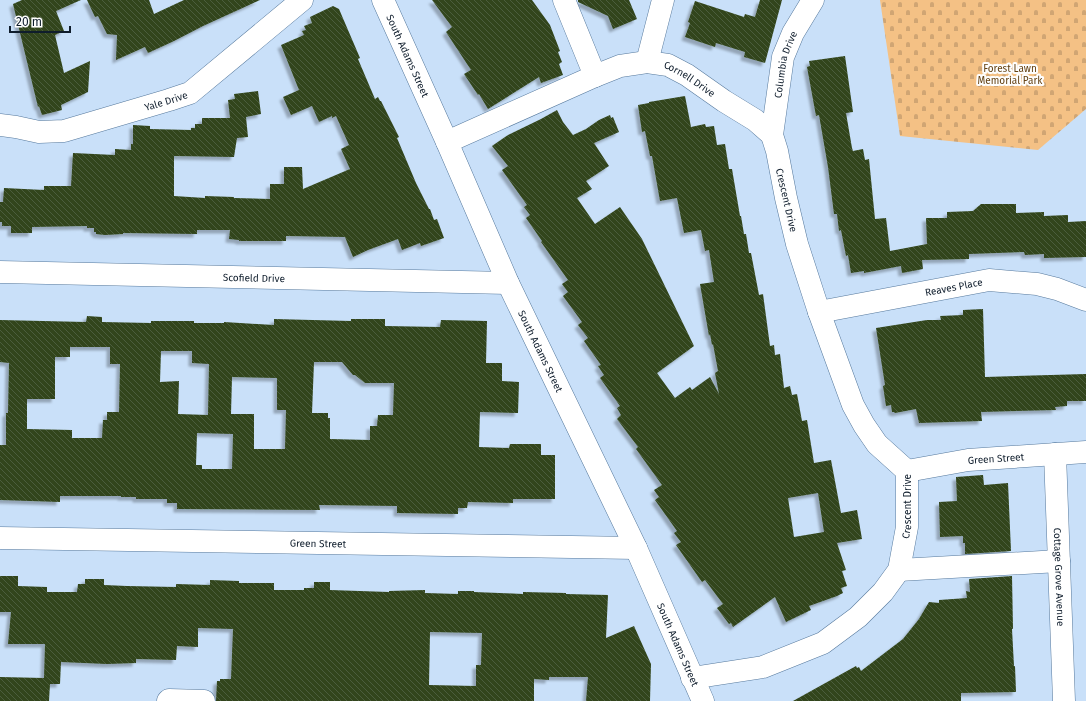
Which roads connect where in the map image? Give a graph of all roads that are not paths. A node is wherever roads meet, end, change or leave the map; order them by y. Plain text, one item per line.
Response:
1 (302, 0) edge
2 (383, 0) edge
3 (564, 0) edge
4 (664, 0) edge
5 (813, 0) edge
6 (646, 62) junction
7 (595, 76) junction
8 (0, 125) edge
9 (772, 135) junction
10 (447, 142) junction
11 (0, 272) edge
12 (508, 283) junction
13 (1086, 300) edge
14 (819, 312) junction
15 (1086, 452) edge
16 (1055, 454) junction
17 (907, 471) junction
18 (0, 538) edge
19 (636, 548) junction
20 (1059, 561) junction
21 (899, 570) junction
22 (692, 678) junction
23 (204, 700) edge
24 (168, 701) edge
25 (703, 701) edge
26 (1064, 701) edge

1 - 8 street, Yale Drive
2 - 10 street, South Adams Street
3 - 7 street
4 - 6 street
5 - 9 street, Columbia Drive
6 - 7 street, Cornell Drive
6 - 9 street, Cornell Drive
7 - 10 street, Cornell Drive
9 - 14 street, Crescent Drive
10 - 12 street, South Adams Street
11 - 12 street, Scofield Drive
12 - 19 street, South Adams Street
13 - 14 street, Reaves Place
14 - 17 street, Crescent Drive
15 - 16 street, Green Street
16 - 17 street, Green Street
16 - 20 street, Cottage Grove Avenue
17 - 21 street, Crescent Drive
18 - 19 street, Green Street
19 - 22 street, South Adams Street
20 - 21 street
20 - 26 street, Cottage Grove Avenue
21 - 22 street, Crescent Drive
22 - 25 street, South Adams Street
23 - 24 street

